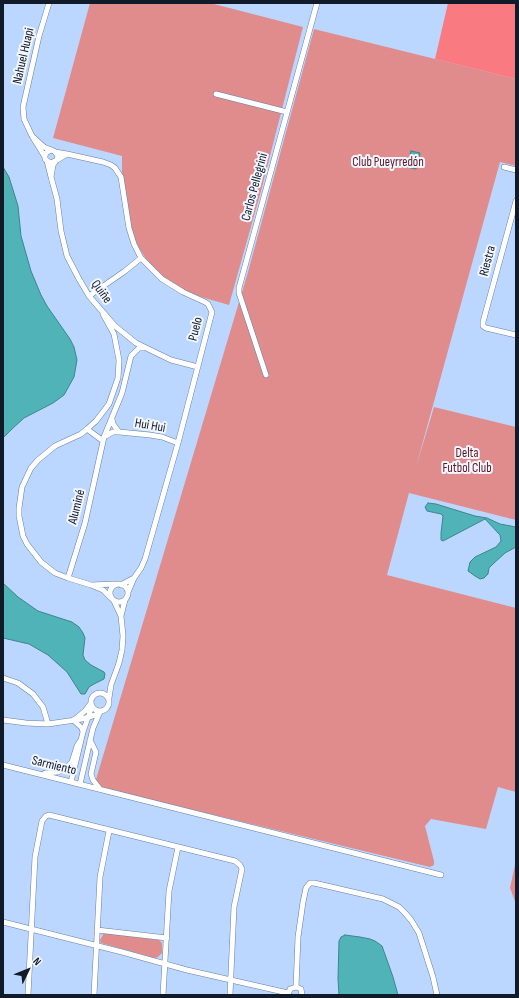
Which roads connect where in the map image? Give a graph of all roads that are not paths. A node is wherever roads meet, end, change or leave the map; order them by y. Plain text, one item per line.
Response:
1 (49, 3) edge
2 (317, 3) edge
3 (216, 94) dead end
4 (287, 112) junction
5 (32, 136) junction
6 (54, 151) junction
7 (67, 154) junction
8 (46, 159) junction
9 (56, 161) junction
10 (504, 167) dead end
11 (516, 170) edge
12 (51, 177) junction
13 (516, 201) edge
14 (141, 258) junction
15 (89, 296) junction
16 (103, 314) junction
17 (124, 335) junction
18 (516, 336) edge
19 (130, 339) junction
20 (116, 343) junction
21 (145, 348) junction
22 (131, 356) junction
23 (198, 367) junction
24 (266, 375) dead end
25 (112, 418) junction
26 (87, 430) junction
27 (119, 432) junction
28 (104, 439) junction
29 (178, 443) junction
30 (68, 578) junction
31 (134, 578) junction
32 (119, 584) junction
33 (91, 585) junction
34 (128, 592) junction
35 (112, 599) junction
36 (126, 599) junction
37 (121, 616) junction
38 (3, 678) edge
39 (111, 685) junction
40 (102, 693) junction
41 (109, 698) junction
42 (92, 705) junction
43 (99, 712) junction
44 (89, 717) junction
45 (3, 720) edge
46 (73, 720) junction
47 (48, 724) junction
48 (83, 735) junction
49 (90, 740) junction
50 (3, 765) edge
51 (38, 774) junction
52 (71, 782) junction
53 (80, 784) junction
54 (100, 789) junction
55 (109, 831) junction
56 (178, 847) junction
57 (441, 874) dead end
58 (3, 922) edge
59 (31, 929) junction
60 (97, 930) junction
61 (167, 938) junction
62 (96, 946) junction
63 (165, 963) junction
64 (231, 980) junction
65 (296, 987) junction
66 (288, 994) edge
67 (28, 995) edge
68 (94, 995) edge
69 (163, 995) edge
70 (230, 995) edge
71 (302, 995) edge
72 (437, 995) edge

1 - 5 street, Nahuel Huapi
2 - 4 street, Carlos Pellegrini
3 - 4 street
4 - 24 street, Carlos Pellegrini
5 - 6 street
5 - 8 street, Nahuel Huapi
6 - 7 street, Puelo
6 - 8 street
6 - 9 street
7 - 9 street
7 - 14 street, Puelo
8 - 9 street
8 - 12 street, Quiñe
9 - 12 street
10 - 11 street
12 - 15 street, Quiñe
13 - 18 street, Riestra
14 - 15 street
14 - 23 street, Puelo
15 - 16 street, Quiñe
16 - 17 street, Quiñe
16 - 20 street
17 - 19 street, Quiñe
17 - 20 street
19 - 21 street, Quiñe
19 - 22 street, Aluminé
20 - 26 street
21 - 22 street
21 - 23 street, Quiñe
22 - 25 street, Aluminé
23 - 29 street, Puelo
25 - 27 street
25 - 28 street, Aluminé
26 - 28 street
26 - 30 street
27 - 28 street
27 - 29 street, Hui Hui
28 - 30 street, Aluminé
29 - 31 street, Puelo
30 - 33 street
31 - 32 street
31 - 34 street, Puelo
32 - 33 street
32 - 34 street
32 - 35 street
33 - 35 street
34 - 36 street
35 - 36 street
35 - 37 street
36 - 37 street
37 - 39 street
38 - 47 street
39 - 40 street
39 - 41 street
40 - 41 street
40 - 42 street
41 - 43 street
42 - 43 street
42 - 44 street
42 - 46 street
43 - 44 street
43 - 49 street
44 - 46 street
44 - 48 street
45 - 47 street
46 - 47 street
46 - 48 street
48 - 51 street
48 - 52 street
49 - 53 street
49 - 54 street
50 - 51 street, Sarmiento
51 - 52 street, Sarmiento
52 - 53 street, Sarmiento
53 - 54 street, Sarmiento
54 - 57 street, Sarmiento
55 - 56 street
55 - 59 street
55 - 60 street
56 - 61 street
56 - 64 street
58 - 59 street
59 - 62 street
59 - 67 street
60 - 61 street
60 - 62 street
61 - 63 street
62 - 63 street
62 - 68 street
63 - 64 street
63 - 69 street
64 - 66 street
64 - 70 street
65 - 66 street
65 - 71 street
65 - 72 street

